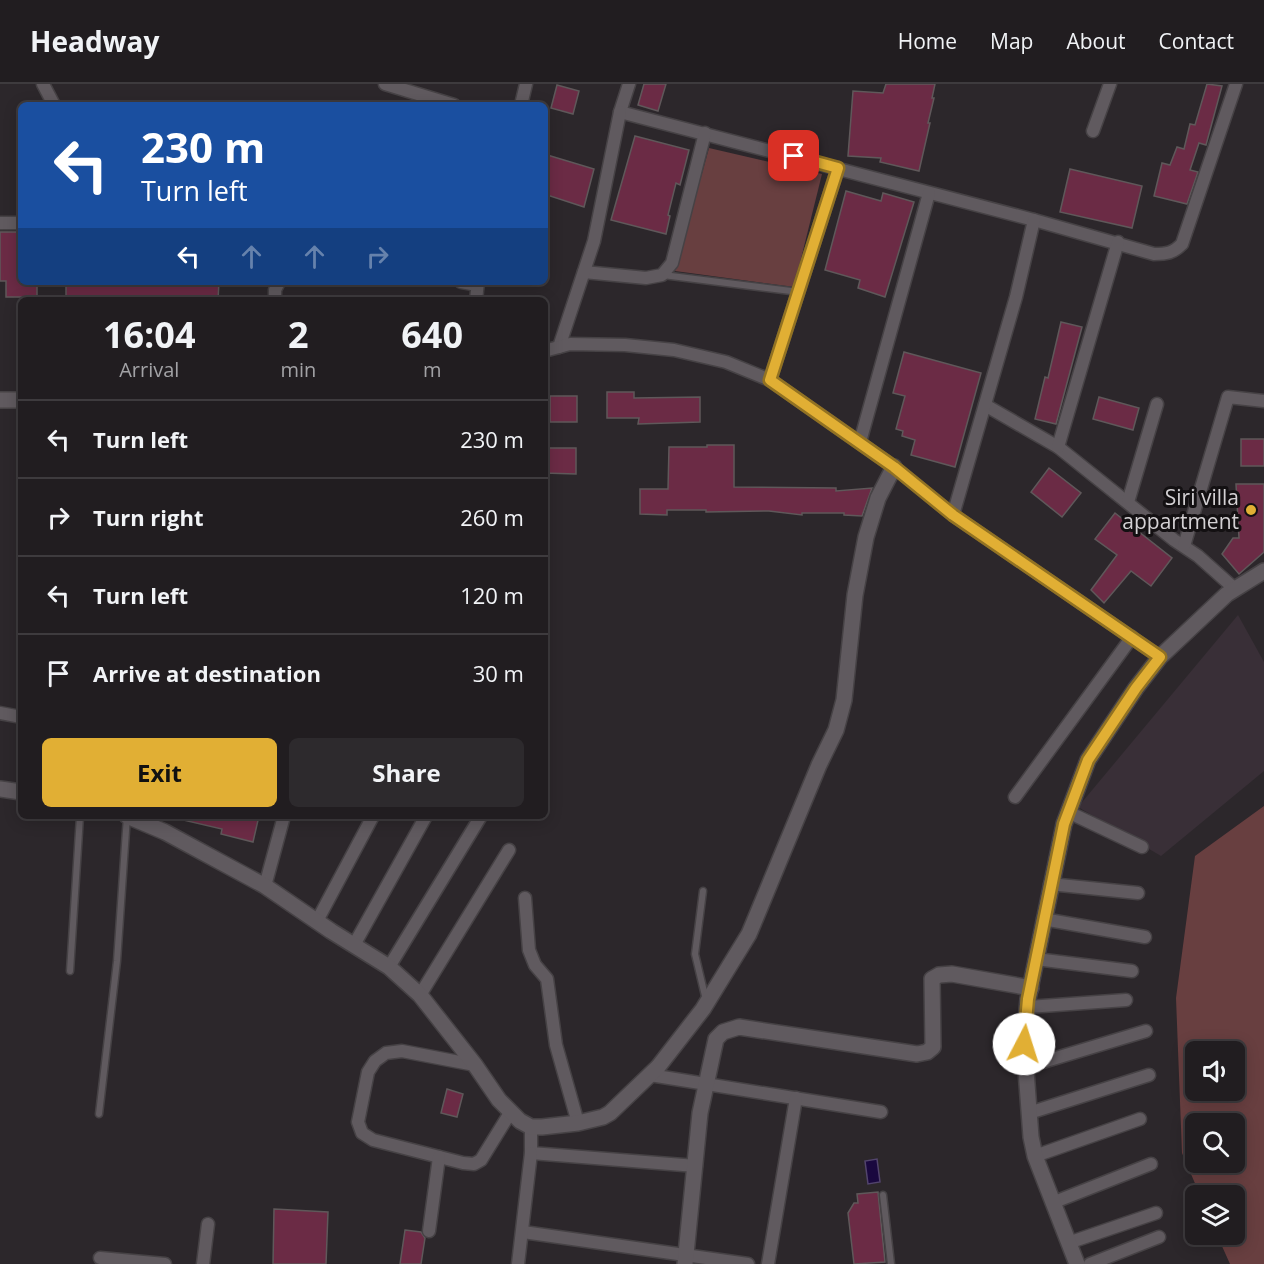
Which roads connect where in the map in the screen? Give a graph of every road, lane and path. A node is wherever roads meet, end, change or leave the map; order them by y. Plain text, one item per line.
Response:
1 (43, 84) edge
2 (385, 84) edge
3 (526, 84) edge
4 (629, 84) edge
5 (1110, 84) edge
6 (1236, 84) edge
7 (52, 102) edge
8 (444, 102) edge
9 (522, 102) edge
10 (620, 112) junction
11 (1093, 131) dead end
12 (705, 133) junction
13 (838, 168) junction
14 (929, 193) junction
15 (1034, 220) junction
16 (0, 223) edge
17 (18, 223) edge
18 (1118, 242) junction
19 (584, 272) junction
20 (662, 275) junction
21 (799, 292) junction
22 (559, 347) junction
23 (548, 350) edge
24 (770, 380) junction
25 (0, 400) edge
26 (18, 400) edge
27 (1264, 401) edge
28 (1157, 404) dead end
29 (985, 405) junction
30 (860, 442) junction
31 (1058, 447) junction
32 (894, 467) junction
33 (1128, 502) junction
34 (953, 515) junction
35 (1184, 546) junction
36 (1264, 571) edge
37 (1235, 589) junction
38 (1132, 638) junction
39 (1160, 657) junction
40 (0, 713) edge
41 (18, 716) edge
42 (0, 789) edge
43 (18, 792) edge
44 (1015, 797) dead end
45 (1068, 812) junction
46 (80, 819) edge
47 (127, 819) edge
48 (134, 819) edge
49 (283, 819) edge
50 (371, 819) edge
51 (424, 819) edge
52 (480, 819) edge
53 (1142, 847) dead end
54 (509, 850) dead end
55 (1050, 884) junction
56 (265, 886) junction
57 (703, 891) dead end
58 (1138, 893) dead end
59 (525, 897) dead end
60 (1044, 920) junction
61 (318, 921) junction
62 (1145, 937) dead end
63 (354, 945) junction
64 (1036, 959) junction
65 (389, 967) junction
66 (70, 971) dead end
67 (1132, 971) dead end
68 (1031, 988) junction
69 (420, 995) junction
70 (1126, 1000) dead end
71 (706, 1003) junction
72 (1028, 1007) junction
73 (1146, 1031) dead end
74 (475, 1065) junction
75 (1026, 1067) junction
76 (1149, 1074) dead end
77 (650, 1075) junction
78 (706, 1084) junction
79 (796, 1098) junction
80 (881, 1112) dead end
81 (510, 1113) junction
82 (1029, 1113) junction
83 (99, 1114) dead end
84 (1140, 1119) dead end
85 (578, 1123) junction
86 (531, 1127) junction
87 (531, 1153) junction
88 (1035, 1156) junction
89 (439, 1157) junction
90 (1151, 1164) dead end
91 (696, 1166) junction
92 (883, 1195) dead end
93 (1052, 1203) junction
94 (1156, 1213) dead end
95 (208, 1224) dead end
96 (429, 1231) dead end
97 (523, 1232) junction
98 (1159, 1237) dead end
99 (1068, 1243) junction
100 (100, 1258) dead end
101 (685, 1259) edge
102 (165, 1264) edge
103 (202, 1264) edge
104 (518, 1264) edge
105 (748, 1264) edge
106 (768, 1264) edge
107 (891, 1264) edge
108 (1077, 1264) edge
109 (1090, 1264) edge

1 - 7 street
2 - 8 street
3 - 9 street
4 - 10 street
5 - 11 street
6 - 18 street
10 - 12 street
10 - 19 street
12 - 13 street
12 - 20 street
13 - 14 street
13 - 21 street
14 - 15 street
14 - 30 street
15 - 18 street
15 - 29 street
16 - 17 street
18 - 31 street
19 - 20 street
19 - 22 street
20 - 21 lane
21 - 24 street
22 - 23 street
22 - 24 street
24 - 30 street
25 - 26 street
27 - 35 street
28 - 33 street
29 - 31 street
29 - 34 street
30 - 32 street
31 - 33 street
32 - 34 street
32 - 71 street
33 - 35 street
34 - 38 street
35 - 37 street
36 - 37 street
37 - 39 street
38 - 39 street
38 - 44 street
39 - 45 street
40 - 41 street
42 - 43 street
45 - 53 street
45 - 55 street
46 - 66 lane
47 - 83 lane
48 - 56 street
49 - 56 street
50 - 61 street
51 - 63 street
52 - 65 street
54 - 69 street
55 - 58 street
55 - 60 street
56 - 61 street
57 - 71 lane
59 - 85 street
60 - 62 street
60 - 64 street
61 - 63 street
63 - 65 street
64 - 67 street
64 - 68 street
65 - 69 street
68 - 72 street
68 - 78 street
69 - 74 street
70 - 72 street
71 - 77 street
72 - 75 street
73 - 75 street
74 - 81 street
74 - 89 street
75 - 82 street
76 - 82 street
77 - 78 street
77 - 85 street
78 - 79 street
78 - 91 street
79 - 80 street
79 - 106 street
81 - 86 street
81 - 89 street
82 - 88 street
84 - 88 street
85 - 86 street
86 - 87 street
87 - 91 street
87 - 97 street
88 - 93 street
89 - 96 street
90 - 93 street
91 - 101 street
92 - 107 lane
93 - 99 street
94 - 99 street
95 - 103 street
97 - 101 street
97 - 104 street
98 - 109 street
99 - 108 street
100 - 102 street
101 - 105 street

